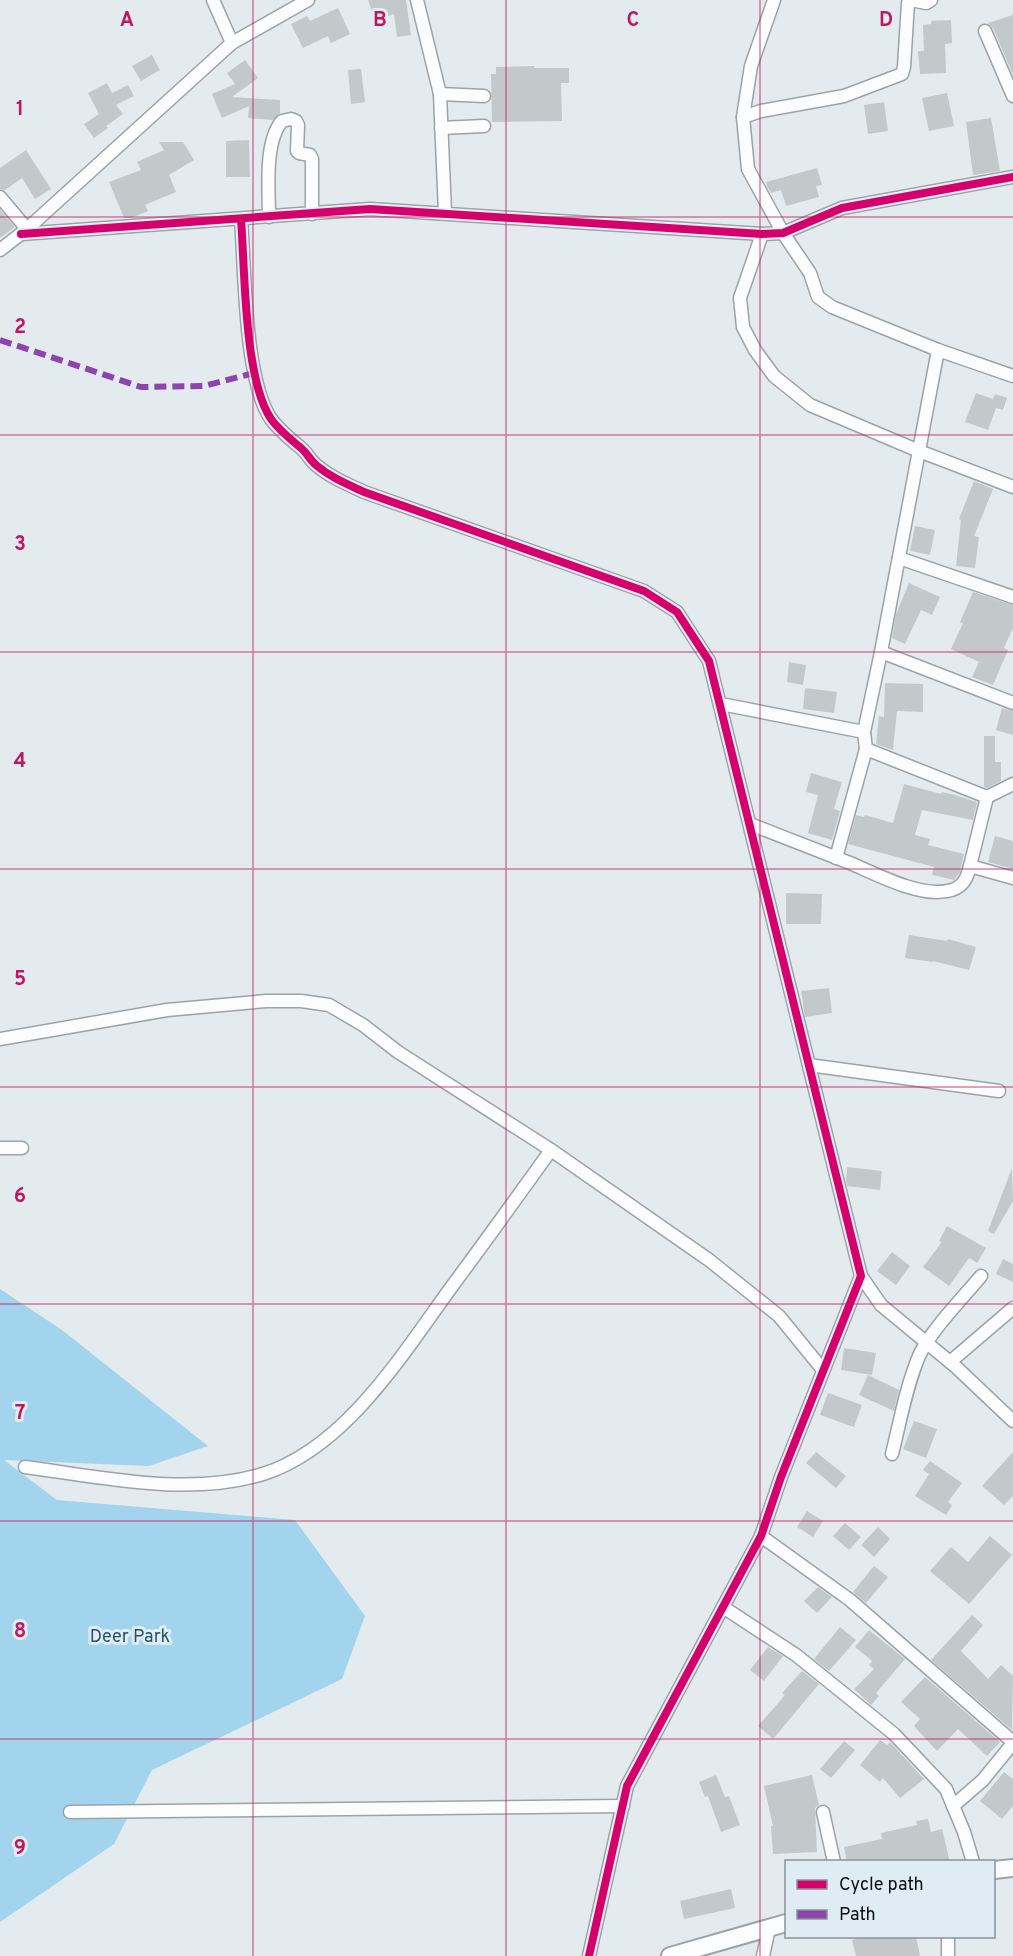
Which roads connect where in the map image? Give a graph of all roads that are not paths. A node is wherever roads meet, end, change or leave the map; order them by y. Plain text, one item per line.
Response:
1 (213, 0) edge
2 (308, 0) edge
3 (417, 0) edge
4 (774, 0) edge
5 (931, 0) edge
6 (985, 31) dead end
7 (232, 43) junction
8 (440, 94) junction
9 (484, 96) dead end
10 (1013, 96) edge
11 (743, 117) junction
12 (484, 126) dead end
13 (441, 128) junction
14 (1013, 177) edge
15 (0, 197) edge
16 (445, 213) junction
17 (312, 214) junction
18 (269, 217) junction
19 (241, 219) junction
20 (24, 232) junction
21 (783, 233) junction
22 (762, 234) junction
23 (0, 250) edge
24 (938, 350) junction
25 (1013, 376) edge
26 (919, 451) junction
27 (1013, 487) edge
28 (899, 558) junction
29 (1013, 597) edge
30 (881, 652) junction
31 (1013, 703) edge
32 (721, 704) junction
33 (864, 732) junction
34 (866, 749) junction
35 (1013, 784) edge
36 (987, 797) junction
37 (750, 824) junction
38 (836, 858) junction
39 (969, 866) junction
40 (1013, 878) edge
41 (0, 1039) edge
42 (809, 1065) junction
43 (999, 1091) dead end
44 (0, 1148) edge
45 (22, 1148) dead end
46 (551, 1150) junction
47 (861, 1276) junction
48 (981, 1276) dead end
49 (1013, 1308) edge
50 (927, 1343) junction
51 (950, 1362) junction
52 (823, 1370) junction
53 (1013, 1421) edge
54 (892, 1454) dead end
55 (25, 1467) dead end
56 (760, 1536) junction
57 (723, 1607) junction
58 (1013, 1742) edge
59 (623, 1806) junction
60 (953, 1806) junction
61 (70, 1812) dead end
62 (823, 1812) dead end
63 (834, 1860) edge
64 (972, 1860) edge
65 (1013, 1868) edge
66 (995, 1870) edge
67 (785, 1923) edge
68 (769, 1928) junction
69 (948, 1938) edge
70 (589, 1956) edge
71 (670, 1956) edge
72 (763, 1956) edge
73 (948, 1956) edge

1 - 7 street
2 - 7 street
3 - 8 street
4 - 11 street
5 - 11 street
6 - 10 street
7 - 20 street
8 - 9 street
8 - 13 street
11 - 21 street
12 - 13 street
13 - 16 street
14 - 21 street
15 - 20 street
16 - 17 street
16 - 22 street
17 - 18 street
17 - 18 street
18 - 19 street
19 - 20 street
19 - 32 street
20 - 23 street
21 - 22 street
21 - 24 street
22 - 26 street
24 - 25 street
24 - 26 street
26 - 27 street
26 - 28 street
28 - 29 street
28 - 30 street
30 - 31 street
30 - 33 street
32 - 33 street
32 - 37 street
33 - 34 street
34 - 36 street
34 - 38 street
35 - 36 street
36 - 39 street
37 - 38 street
37 - 42 street
38 - 39 street
39 - 40 street
41 - 46 street
42 - 43 street
42 - 47 street
44 - 45 street
46 - 52 street
46 - 55 street
47 - 50 street
47 - 52 street
48 - 50 street
49 - 51 street
50 - 51 street
50 - 54 street
51 - 53 street
52 - 56 street
56 - 57 street
56 - 58 street
57 - 59 street
57 - 60 street
58 - 60 street
59 - 61 street
59 - 70 street
60 - 64 street
62 - 63 street
65 - 66 main road
67 - 68 main road
68 - 71 main road
68 - 72 street
69 - 73 street

